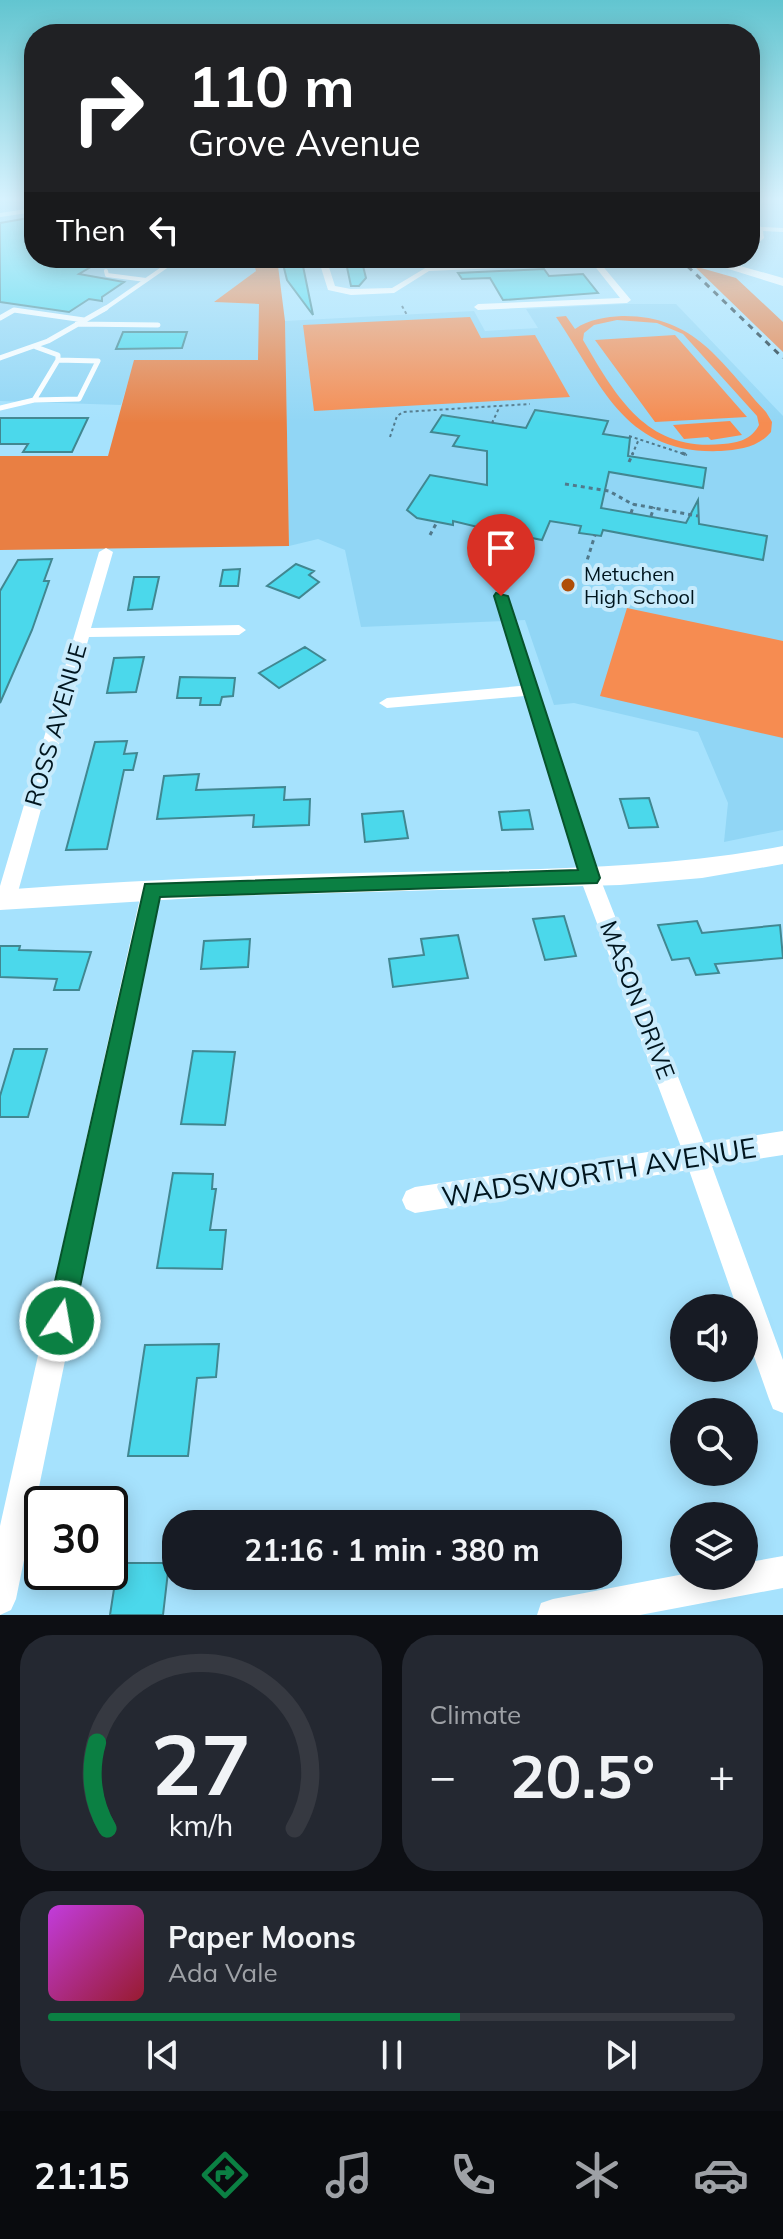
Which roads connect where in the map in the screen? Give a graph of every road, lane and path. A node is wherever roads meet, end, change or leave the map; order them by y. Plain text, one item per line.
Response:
1 (105, 272) edge
2 (157, 272) edge
3 (326, 272) edge
4 (423, 272) edge
5 (604, 272) edge
6 (756, 272) edge
7 (146, 280) junction
8 (783, 282) edge
9 (402, 306) dead end
10 (478, 307) dead end
11 (407, 315) dead end
12 (0, 318) edge
13 (84, 320) junction
14 (77, 324) junction
15 (158, 325) dead end
16 (36, 347) junction
17 (0, 358) edge
18 (58, 360) junction
19 (34, 400) junction
20 (530, 404) dead end
21 (500, 406) junction
22 (0, 408) edge
23 (492, 423) dead end
24 (629, 436) dead end
25 (390, 437) dead end
26 (639, 439) junction
27 (687, 455) dead end
28 (629, 462) dead end
29 (565, 484) dead end
30 (634, 504) junction
31 (654, 507) junction
32 (631, 513) dead end
33 (651, 516) dead end
34 (698, 516) dead end
35 (437, 522) dead end
36 (430, 535) dead end
37 (595, 535) dead end
38 (106, 552) dead end
39 (585, 567) dead end
40 (501, 596) dead end
41 (239, 630) dead end
42 (83, 633) junction
43 (531, 690) junction
44 (387, 703) dead end
45 (783, 855) edge
46 (590, 878) junction
47 (152, 889) junction
48 (3, 900) edge
49 (783, 1143) edge
50 (697, 1157) junction
51 (415, 1200) dead end
52 (783, 1399) edge
53 (783, 1572) edge
54 (0, 1599) edge
55 (553, 1615) edge

1 - 7 lane
2 - 7 lane
3 - 4 street
5 - 10 street
6 - 8 main road
7 - 13 lane
9 - 11 path
12 - 13 lane
13 - 14 lane
14 - 15 lane
14 - 16 lane
16 - 17 lane
16 - 18 lane
18 - 19 lane
18 - 19 lane
19 - 22 lane
20 - 21 path
21 - 23 path
21 - 25 path
24 - 26 path
26 - 27 path
26 - 28 path
29 - 30 path
30 - 31 path
30 - 32 path
31 - 33 path
31 - 34 path
35 - 36 path
37 - 39 path
38 - 42 street, ROSS AVENUE
40 - 43 lane, MASON DRIVE
41 - 42 street
42 - 48 street, ROSS AVENUE
43 - 44 street
43 - 46 street, MASON DRIVE
45 - 46 street
46 - 47 street
46 - 50 street, MASON DRIVE
47 - 48 street
47 - 54 street
49 - 50 street, WADSWORTH AVENUE
50 - 51 street, WADSWORTH AVENUE
50 - 52 street, MASON DRIVE
53 - 55 street

